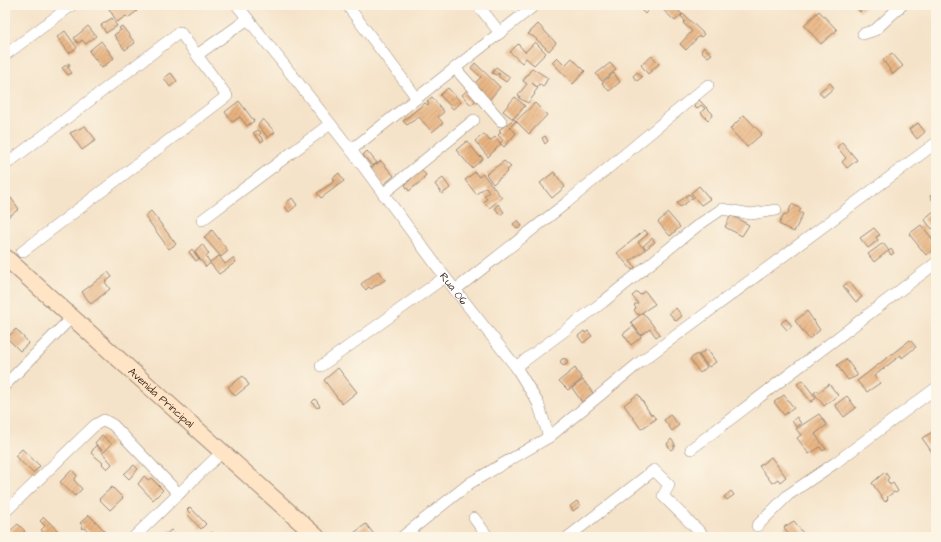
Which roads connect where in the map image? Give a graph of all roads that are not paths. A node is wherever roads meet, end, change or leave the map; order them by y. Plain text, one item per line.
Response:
1 (72, 5) edge
2 (237, 5) edge
3 (347, 5) edge
4 (478, 5) edge
5 (535, 5) edge
6 (902, 5) edge
7 (248, 19) junction
8 (500, 33) junction
9 (863, 34) dead end
10 (5, 55) edge
11 (197, 55) junction
12 (455, 68) junction
13 (708, 85) dead end
14 (416, 98) junction
15 (474, 120) dead end
16 (501, 121) dead end
17 (330, 124) junction
18 (936, 144) edge
19 (351, 150) junction
20 (5, 165) edge
21 (383, 194) junction
22 (776, 210) dead end
23 (202, 220) dead end
24 (22, 252) dead end
25 (5, 256) edge
26 (936, 263) edge
27 (445, 277) junction
28 (455, 290) junction
29 (72, 317) junction
30 (321, 366) dead end
31 (516, 367) junction
32 (5, 385) edge
33 (936, 388) edge
34 (549, 437) junction
35 (691, 449) dead end
36 (222, 452) junction
37 (179, 494) junction
38 (5, 512) edge
39 (474, 518) dead end
40 (757, 526) dead end
41 (134, 537) edge
42 (317, 537) edge
43 (402, 537) edge
44 (488, 537) edge
45 (568, 537) edge
46 (705, 537) edge

1 - 10 street
2 - 7 street, Rua 06
3 - 14 street
4 - 8 street
5 - 8 street
6 - 9 street
7 - 11 street
7 - 17 street, Rua 06
8 - 12 street
11 - 20 street
11 - 24 street
12 - 14 street
12 - 16 street
13 - 28 street
14 - 19 street
15 - 21 street
17 - 19 street, Rua 06
17 - 23 street
18 - 34 street
19 - 21 street, Rua 06
21 - 27 street, Rua 06
22 - 31 street
25 - 29 street, Avenida Principal
26 - 35 street
27 - 28 street, Rua 06
27 - 30 street
28 - 31 street, Rua 06
29 - 32 street
29 - 36 street, Avenida Principal
31 - 34 street, Rua 06
33 - 40 street
34 - 43 street
36 - 37 street
36 - 42 street, Avenida Principal
37 - 38 street
37 - 41 street
39 - 44 street
45 - 46 street

